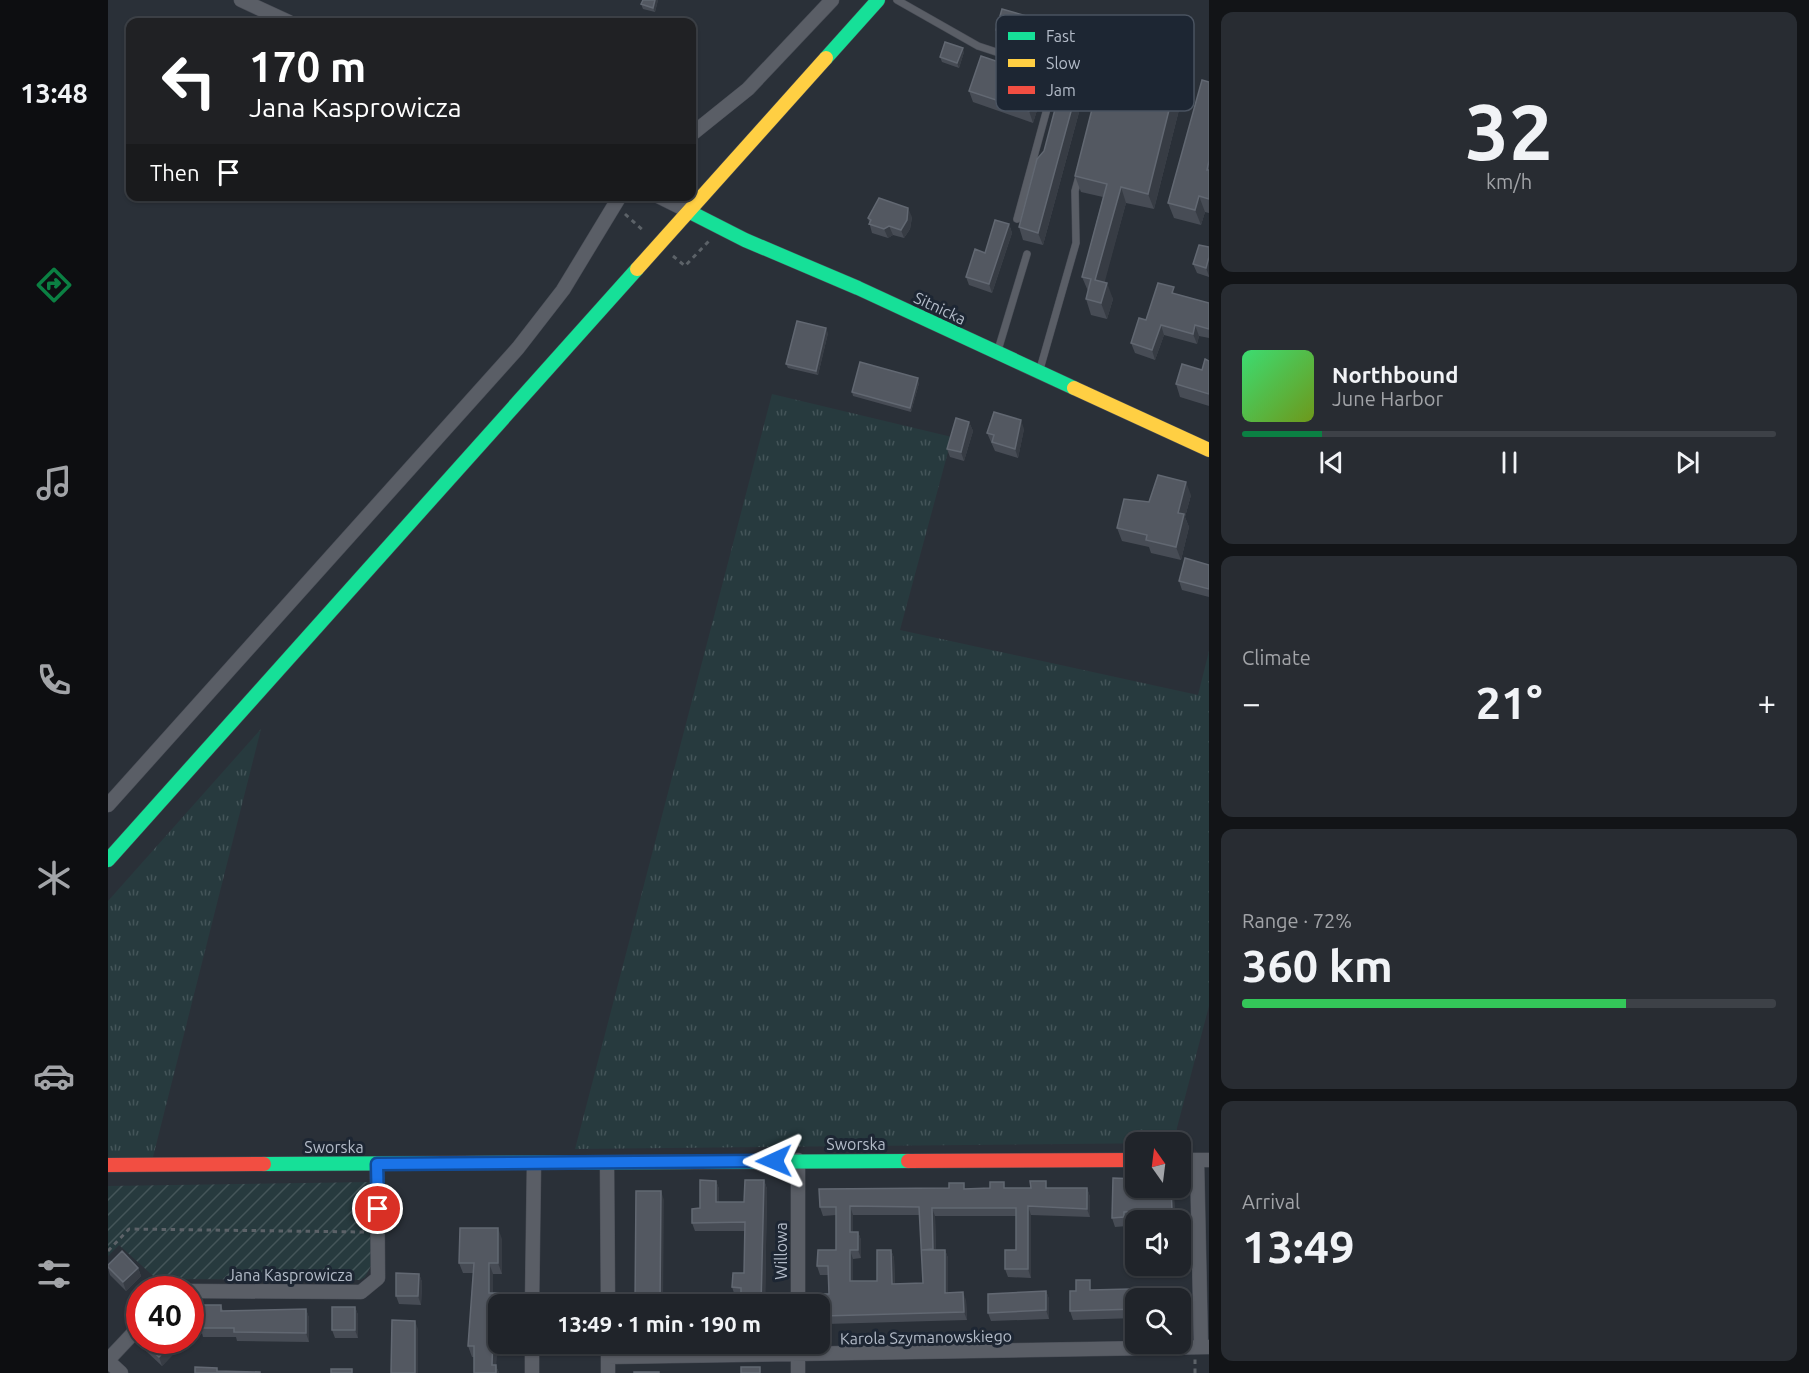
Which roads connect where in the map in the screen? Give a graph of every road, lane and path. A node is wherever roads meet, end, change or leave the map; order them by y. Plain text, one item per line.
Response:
1 (241, 0) edge
2 (832, 0) edge
3 (878, 0) edge
4 (897, 0) edge
5 (280, 18) edge
6 (996, 52) edge
7 (1046, 111) edge
8 (696, 131) edge
9 (1081, 168) edge
10 (617, 201) edge
11 (668, 201) edge
12 (690, 212) junction
13 (1017, 219) dead end
14 (649, 235) dead end
15 (713, 240) dead end
16 (670, 254) dead end
17 (1027, 254) dead end
18 (998, 352) junction
19 (1040, 371) junction
20 (1209, 450) edge
21 (108, 805) edge
22 (108, 860) edge
23 (798, 1160) junction
24 (1125, 1160) edge
25 (1203, 1160) edge
26 (607, 1162) junction
27 (534, 1163) junction
28 (377, 1164) junction
29 (108, 1165) edge
30 (378, 1232) junction
31 (108, 1251) edge
32 (204, 1292) edge
33 (532, 1294) edge
34 (608, 1294) edge
35 (798, 1294) edge
36 (126, 1341) edge
37 (1205, 1347) edge
38 (830, 1350) edge
39 (532, 1354) edge
40 (608, 1354) edge
41 (798, 1354) edge
42 (108, 1360) edge
43 (121, 1373) edge
44 (532, 1373) edge
45 (608, 1373) edge
46 (798, 1373) edge

1 - 5 street
2 - 8 street
3 - 12 street
4 - 6 lane
7 - 13 lane
9 - 19 lane
10 - 14 path
10 - 21 street
11 - 12 street, Sitnicka
12 - 18 street, Sitnicka
12 - 22 street
15 - 16 path
17 - 18 lane
18 - 19 street, Sitnicka
19 - 20 street, Sitnicka
23 - 24 street, Sworska
23 - 26 street, Sworska
23 - 35 street, Willowa
25 - 37 street
26 - 27 street, Sworska
26 - 34 street
27 - 28 street, Sworska
27 - 33 street
28 - 29 street, Sworska
28 - 30 street, Jana Kasprowicza
30 - 31 path
30 - 32 street, Jana Kasprowicza
36 - 42 street
37 - 38 street, Karola Szymanowskiego
39 - 44 street
40 - 45 street
41 - 46 street
42 - 43 street

